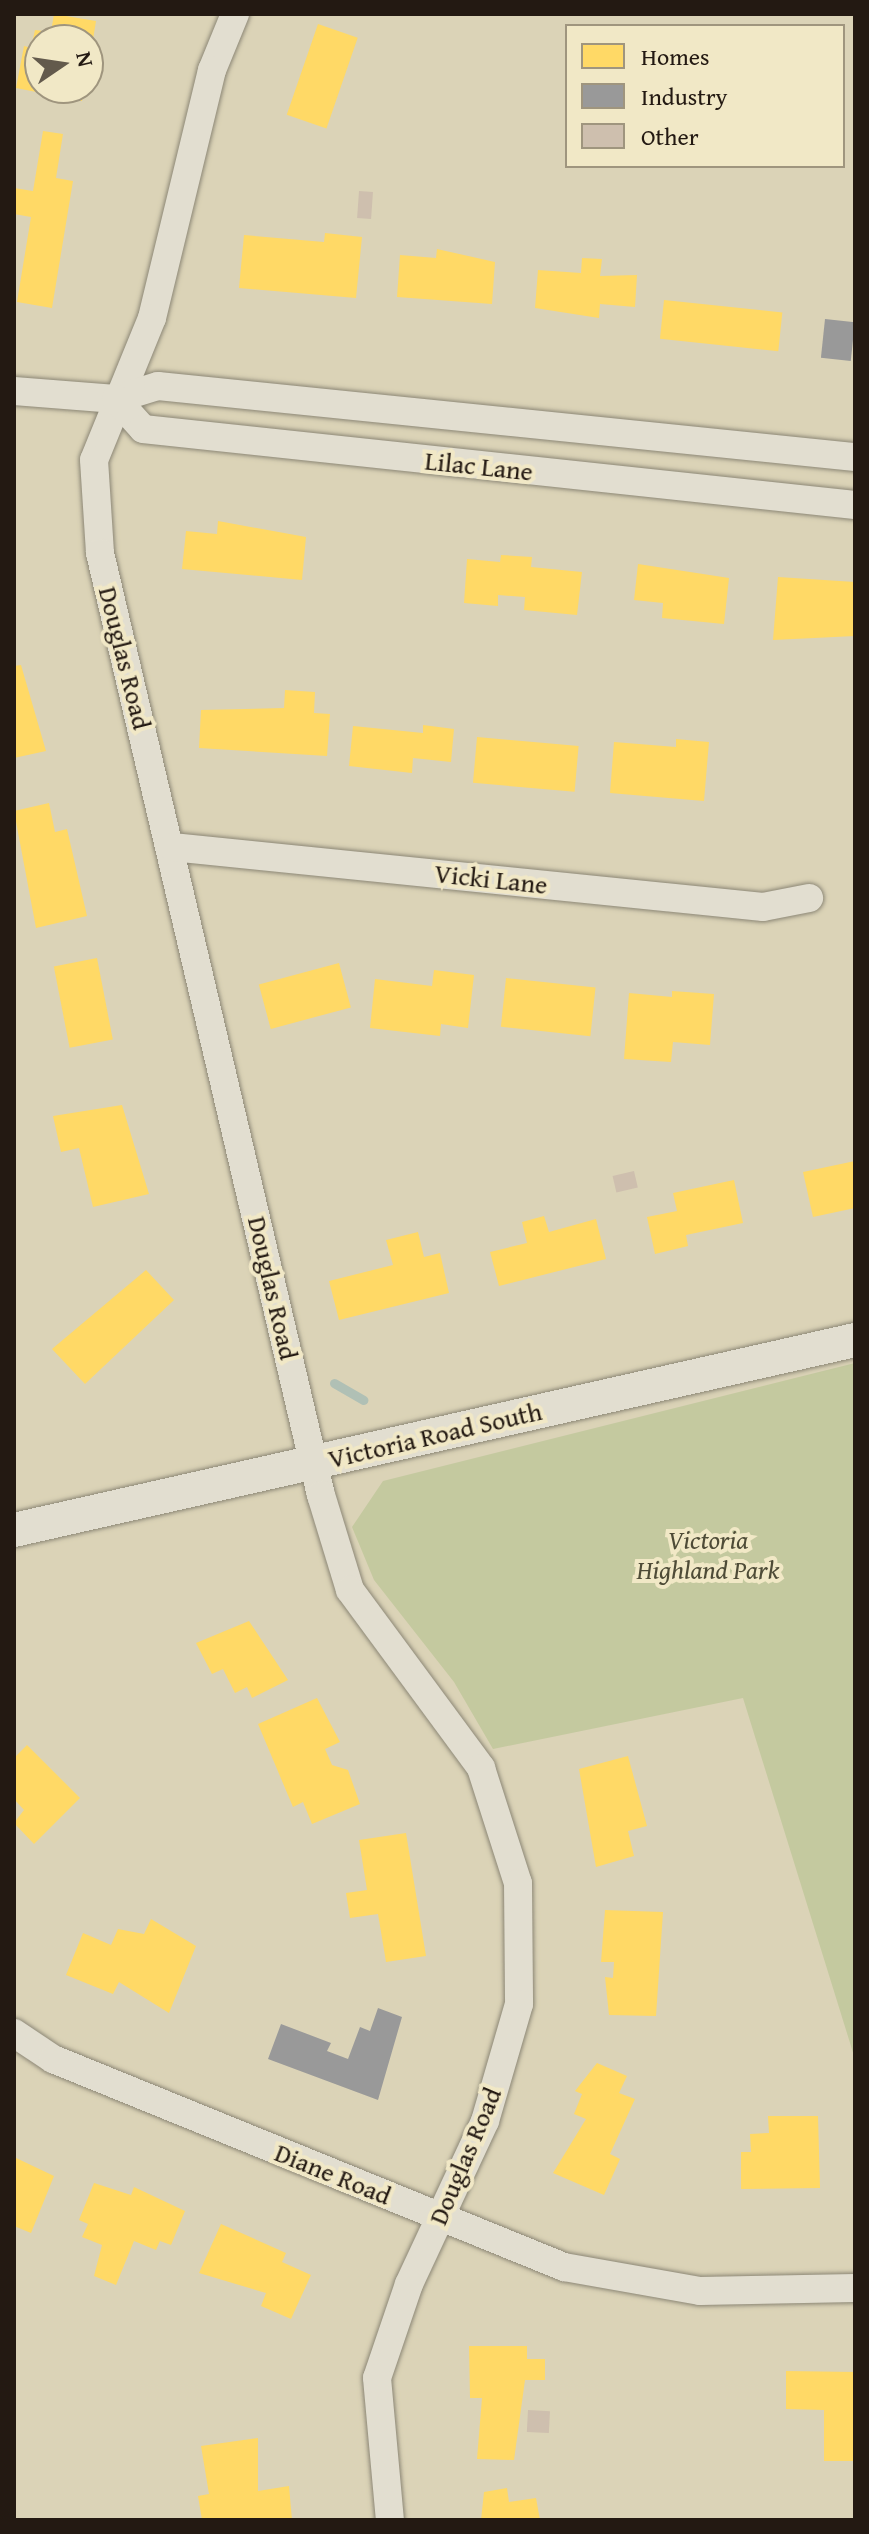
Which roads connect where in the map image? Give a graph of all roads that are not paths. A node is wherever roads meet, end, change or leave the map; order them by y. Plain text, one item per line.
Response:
1 (235, 14) edge
2 (14, 391) edge
3 (116, 399) junction
4 (855, 457) edge
5 (855, 505) edge
6 (172, 847) junction
7 (809, 898) dead end
8 (855, 1340) edge
9 (313, 1463) junction
10 (14, 1530) edge
11 (14, 2033) edge
12 (440, 2217) junction
13 (855, 2288) edge
14 (390, 2520) edge

1 - 3 street, Douglas Road
2 - 3 street, Lilac Lane
3 - 4 street, Lilac Lane
3 - 5 street, Lilac Lane
3 - 6 street, Douglas Road
6 - 7 street, Vicki Lane
6 - 9 street, Douglas Road
8 - 9 street, Victoria Road South
9 - 10 street, Victoria Road South
9 - 12 street, Douglas Road
11 - 12 street, Diane Road
12 - 13 street, Diane Road
12 - 14 street, Douglas Road

